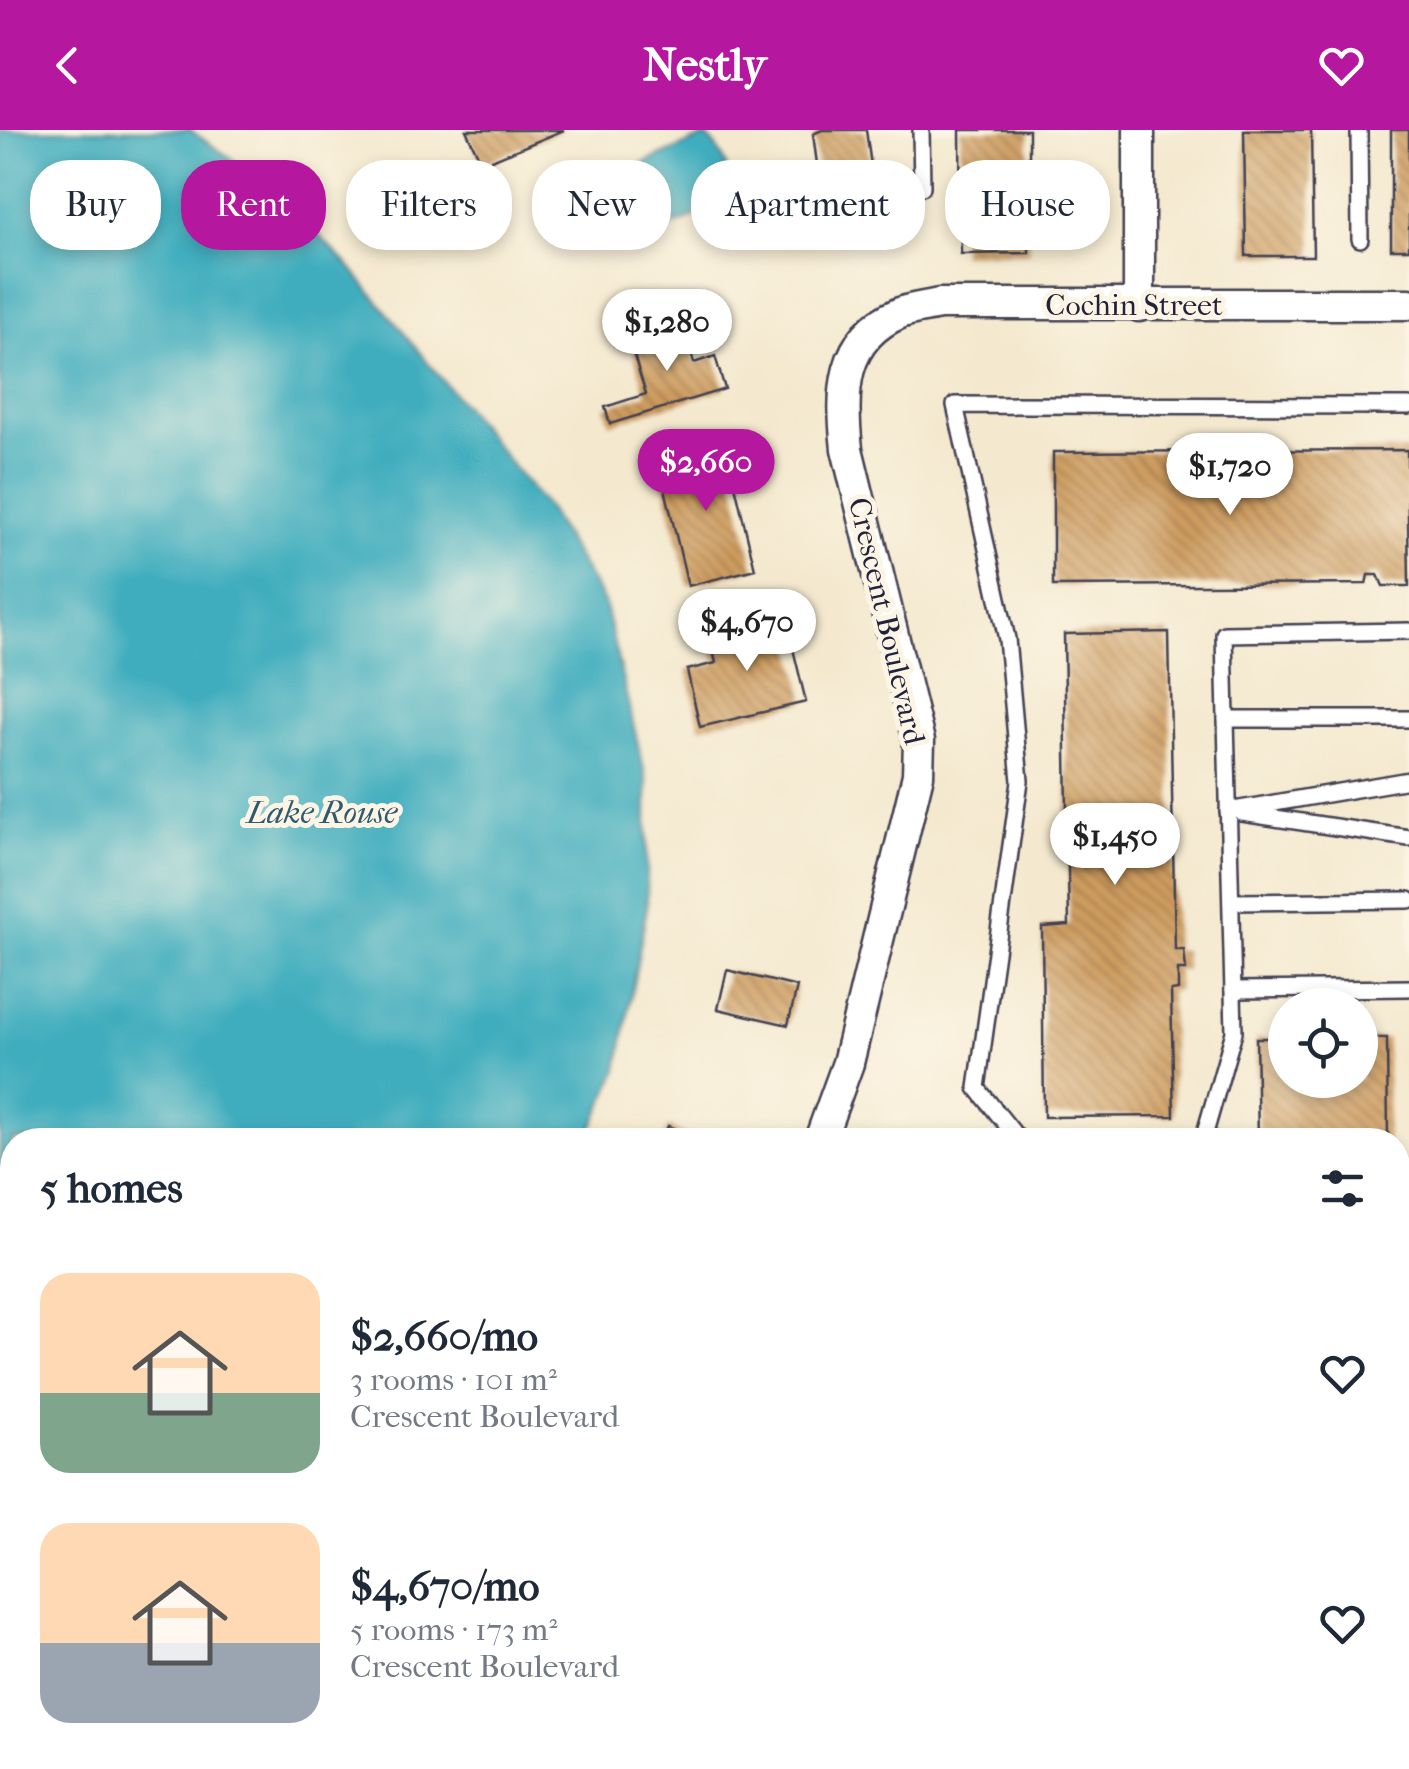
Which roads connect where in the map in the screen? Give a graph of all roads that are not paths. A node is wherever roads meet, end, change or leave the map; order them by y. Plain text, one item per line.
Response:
1 (921, 130) edge
2 (1139, 130) edge
3 (1359, 130) edge
4 (922, 160) edge
5 (1360, 238) dead end
6 (1409, 304) edge
7 (1139, 306) junction
8 (866, 335) joint
9 (1409, 406) edge
10 (1409, 631) edge
11 (1226, 719) junction
12 (1409, 719) edge
13 (1409, 780) edge
14 (1228, 810) junction
15 (1409, 838) edge
16 (1409, 900) edge
17 (1231, 902) junction
18 (1409, 988) edge
19 (1233, 990) junction
20 (824, 1128) edge
21 (1009, 1128) edge
22 (1206, 1128) edge

1 - 4 lane
2 - 7 street
3 - 5 lane
6 - 7 street, Cochin Street
7 - 8 street, Cochin Street
8 - 20 street, Crescent Boulevard
9 - 21 lane
10 - 11 lane
11 - 12 lane
11 - 14 lane
13 - 14 lane
14 - 15 lane
14 - 17 lane
16 - 17 lane
17 - 19 lane
18 - 19 lane
19 - 22 lane

